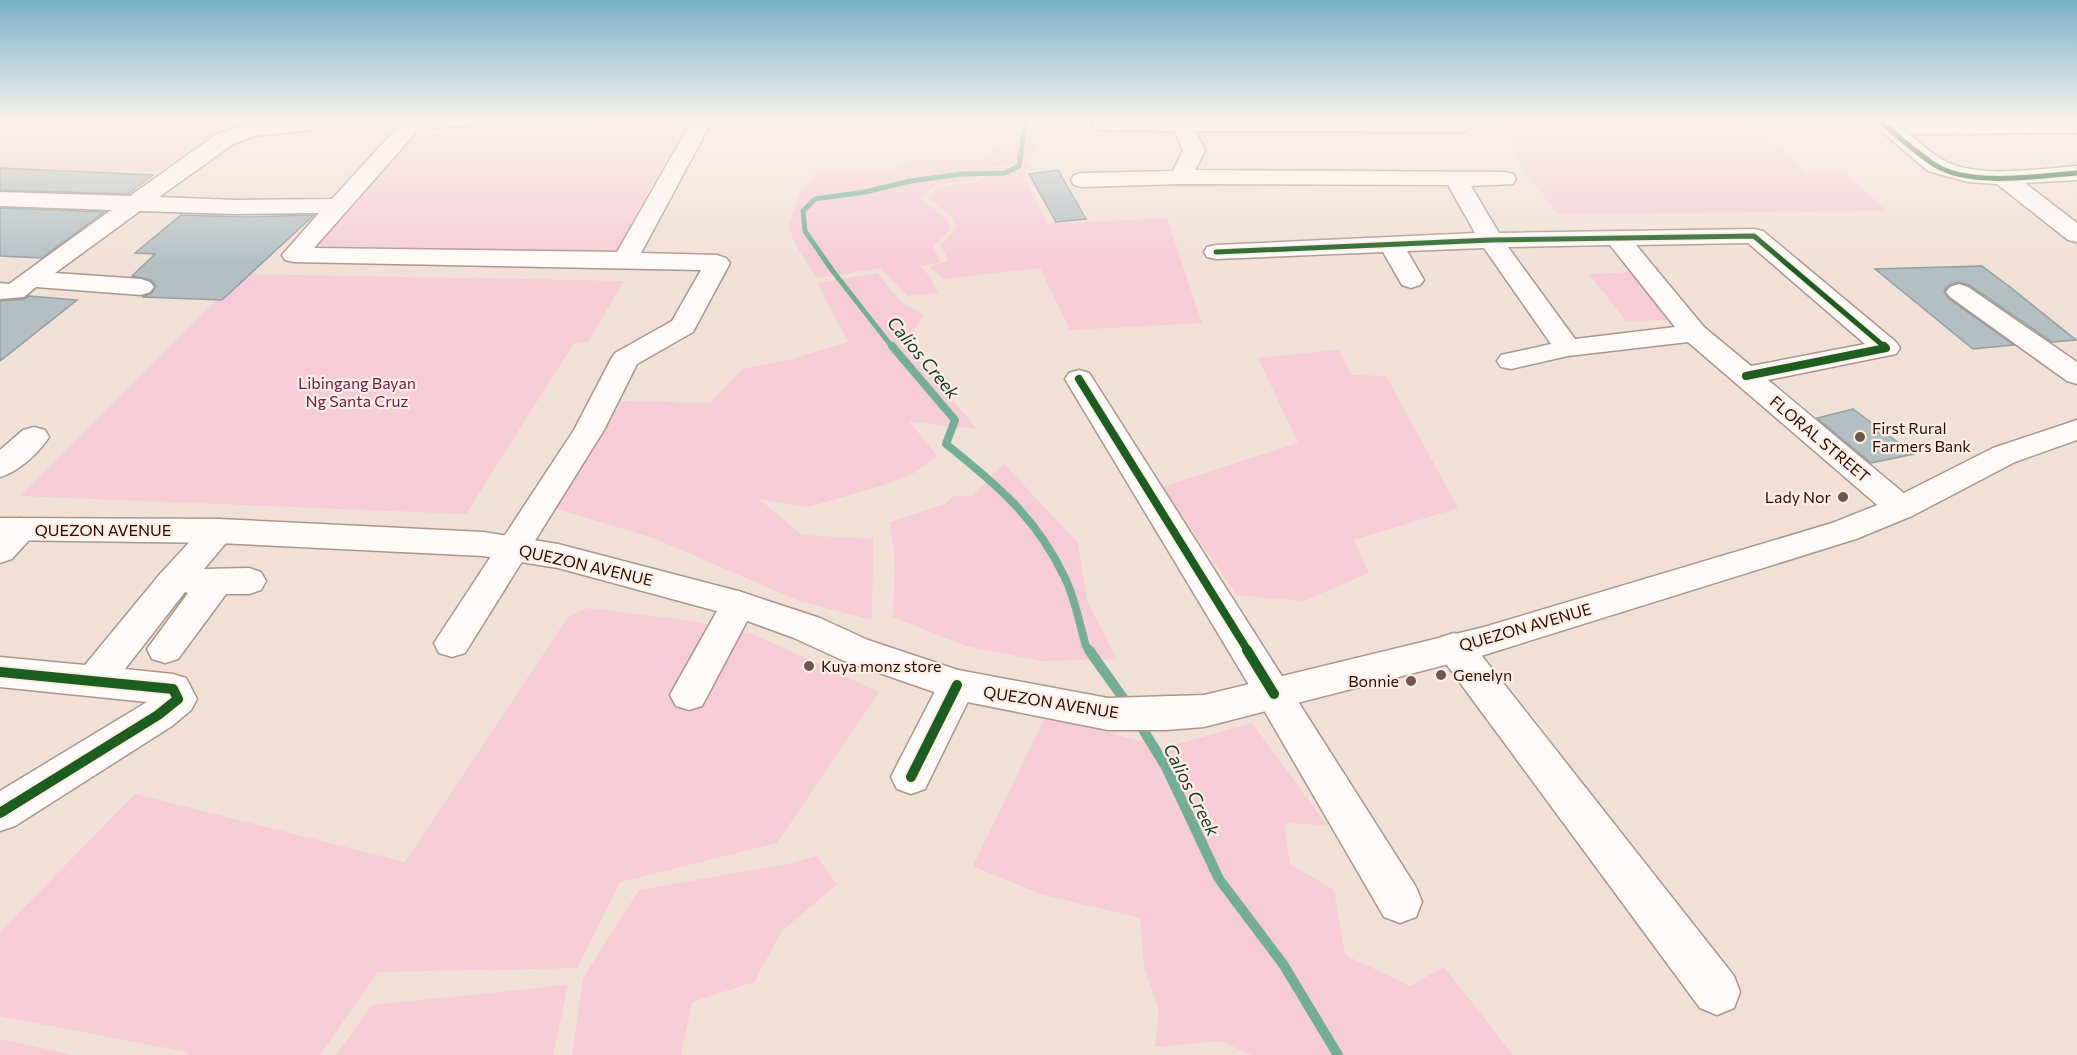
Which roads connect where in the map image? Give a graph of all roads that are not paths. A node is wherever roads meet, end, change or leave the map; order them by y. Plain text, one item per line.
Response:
1 (185, 168) edge
2 (373, 168) edge
3 (676, 168) edge
4 (1185, 168) edge
5 (1940, 168) edge
6 (2077, 173) edge
7 (2001, 176) junction
8 (1181, 177) junction
9 (1455, 178) junction
10 (1505, 179) dead end
11 (1082, 180) dead end
12 (0, 199) edge
13 (135, 204) junction
14 (339, 206) junction
15 (2077, 235) edge
16 (1617, 238) junction
17 (1491, 240) junction
18 (1391, 244) junction
19 (1216, 252) dead end
20 (625, 260) junction
21 (30, 279) junction
22 (1411, 280) dead end
23 (141, 287) dead end
24 (0, 291) edge
25 (1959, 292) dead end
26 (1694, 333) junction
27 (1568, 348) junction
28 (1510, 361) dead end
29 (2077, 375) edge
30 (1746, 376) junction
31 (1080, 379) dead end
32 (2077, 429) edge
33 (34, 437) dead end
34 (0, 467) edge
35 (1901, 508) junction
36 (219, 531) junction
37 (7, 537) edge
38 (514, 548) junction
39 (172, 583) junction
40 (738, 604) junction
41 (452, 643) dead end
42 (1454, 647) junction
43 (165, 649) dead end
44 (0, 672) edge
45 (95, 680) junction
46 (957, 685) junction
47 (1274, 694) junction
48 (689, 695) dead end
49 (911, 777) dead end
50 (0, 813) edge
51 (1400, 902) dead end
52 (1718, 992) dead end

1 - 13 street
2 - 14 street
3 - 20 street
4 - 8 street
5 - 7 street
6 - 7 street
7 - 15 street
8 - 9 street
8 - 11 street
9 - 10 street
9 - 17 street
12 - 13 street
13 - 14 street
13 - 21 street
14 - 20 street
16 - 17 street
16 - 26 street, FLORAL STREET
16 - 30 street
17 - 18 street
17 - 27 street
18 - 19 street
18 - 22 street
20 - 38 street
21 - 23 street
21 - 24 street
25 - 29 street
26 - 27 street
26 - 30 street, FLORAL STREET
27 - 28 street
30 - 35 street, FLORAL STREET
31 - 47 street
32 - 35 street, QUEZON AVENUE
33 - 34 street
35 - 42 street, QUEZON AVENUE
36 - 37 street, QUEZON AVENUE
36 - 38 street, QUEZON AVENUE
36 - 39 street
38 - 40 street, QUEZON AVENUE
38 - 41 street
39 - 43 street
39 - 45 street
40 - 46 street, QUEZON AVENUE
40 - 48 street
42 - 47 street, QUEZON AVENUE
42 - 52 street
44 - 45 street
45 - 50 street
46 - 47 street, QUEZON AVENUE
46 - 49 street
47 - 51 street

